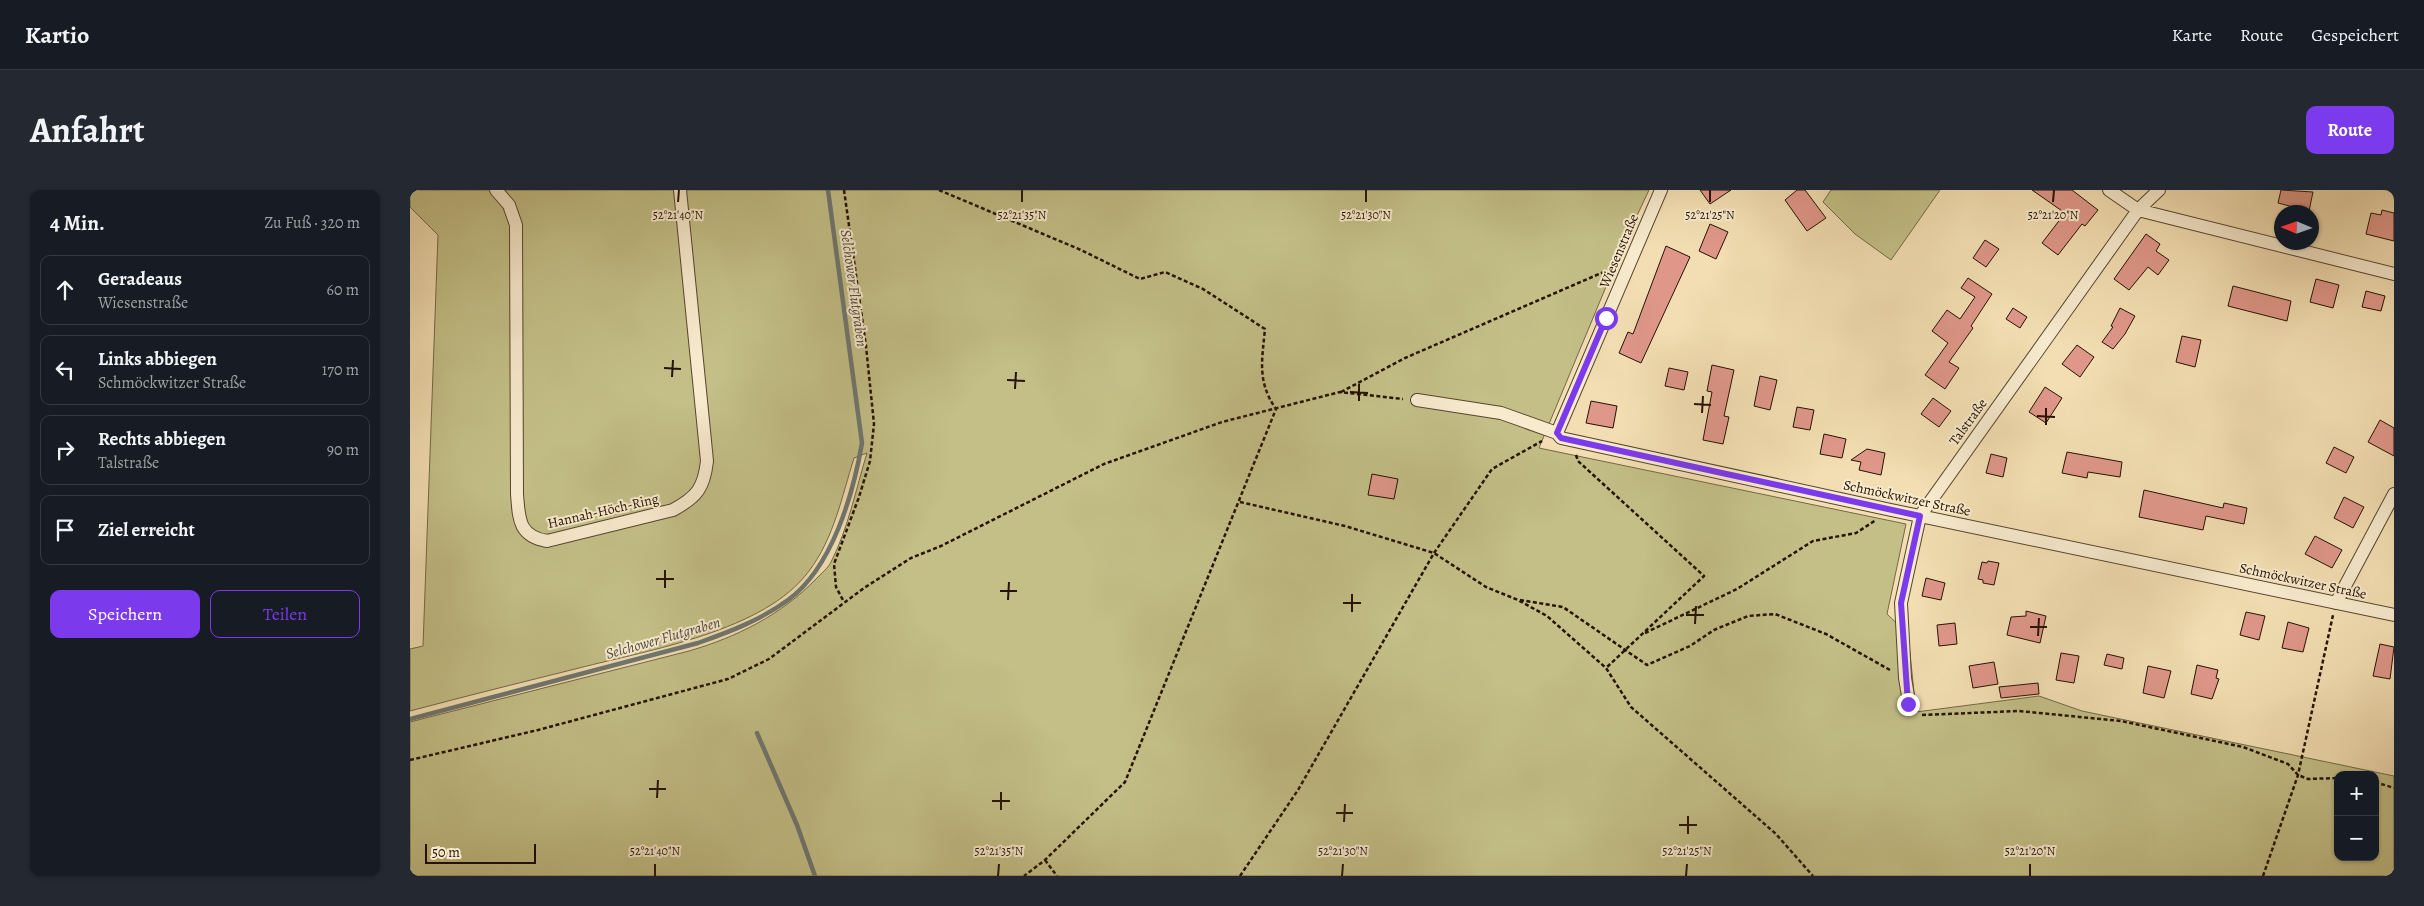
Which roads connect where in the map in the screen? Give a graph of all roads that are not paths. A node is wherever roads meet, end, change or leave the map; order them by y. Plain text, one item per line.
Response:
1 (496, 190) edge
2 (680, 190) edge
3 (1661, 190) edge
4 (2109, 190) edge
5 (2159, 190) edge
6 (2138, 210) junction
7 (2394, 274) edge
8 (1417, 400) road end
9 (1557, 433) junction
10 (2394, 494) edge
11 (1920, 516) junction
12 (2336, 603) junction
13 (2394, 615) edge
14 (1910, 708) road end

1 - 2 street, Hannah-Höch-Ring
3 - 9 street, Wiesenstraße
4 - 6 street
5 - 6 street, Talstraße
6 - 7 street
6 - 11 street, Talstraße
8 - 9 street, Schmöckwitzer Straße
9 - 11 street, Schmöckwitzer Straße
10 - 12 street
11 - 12 street, Schmöckwitzer Straße
11 - 14 street, Talstraße
12 - 13 street, Schmöckwitzer Straße

